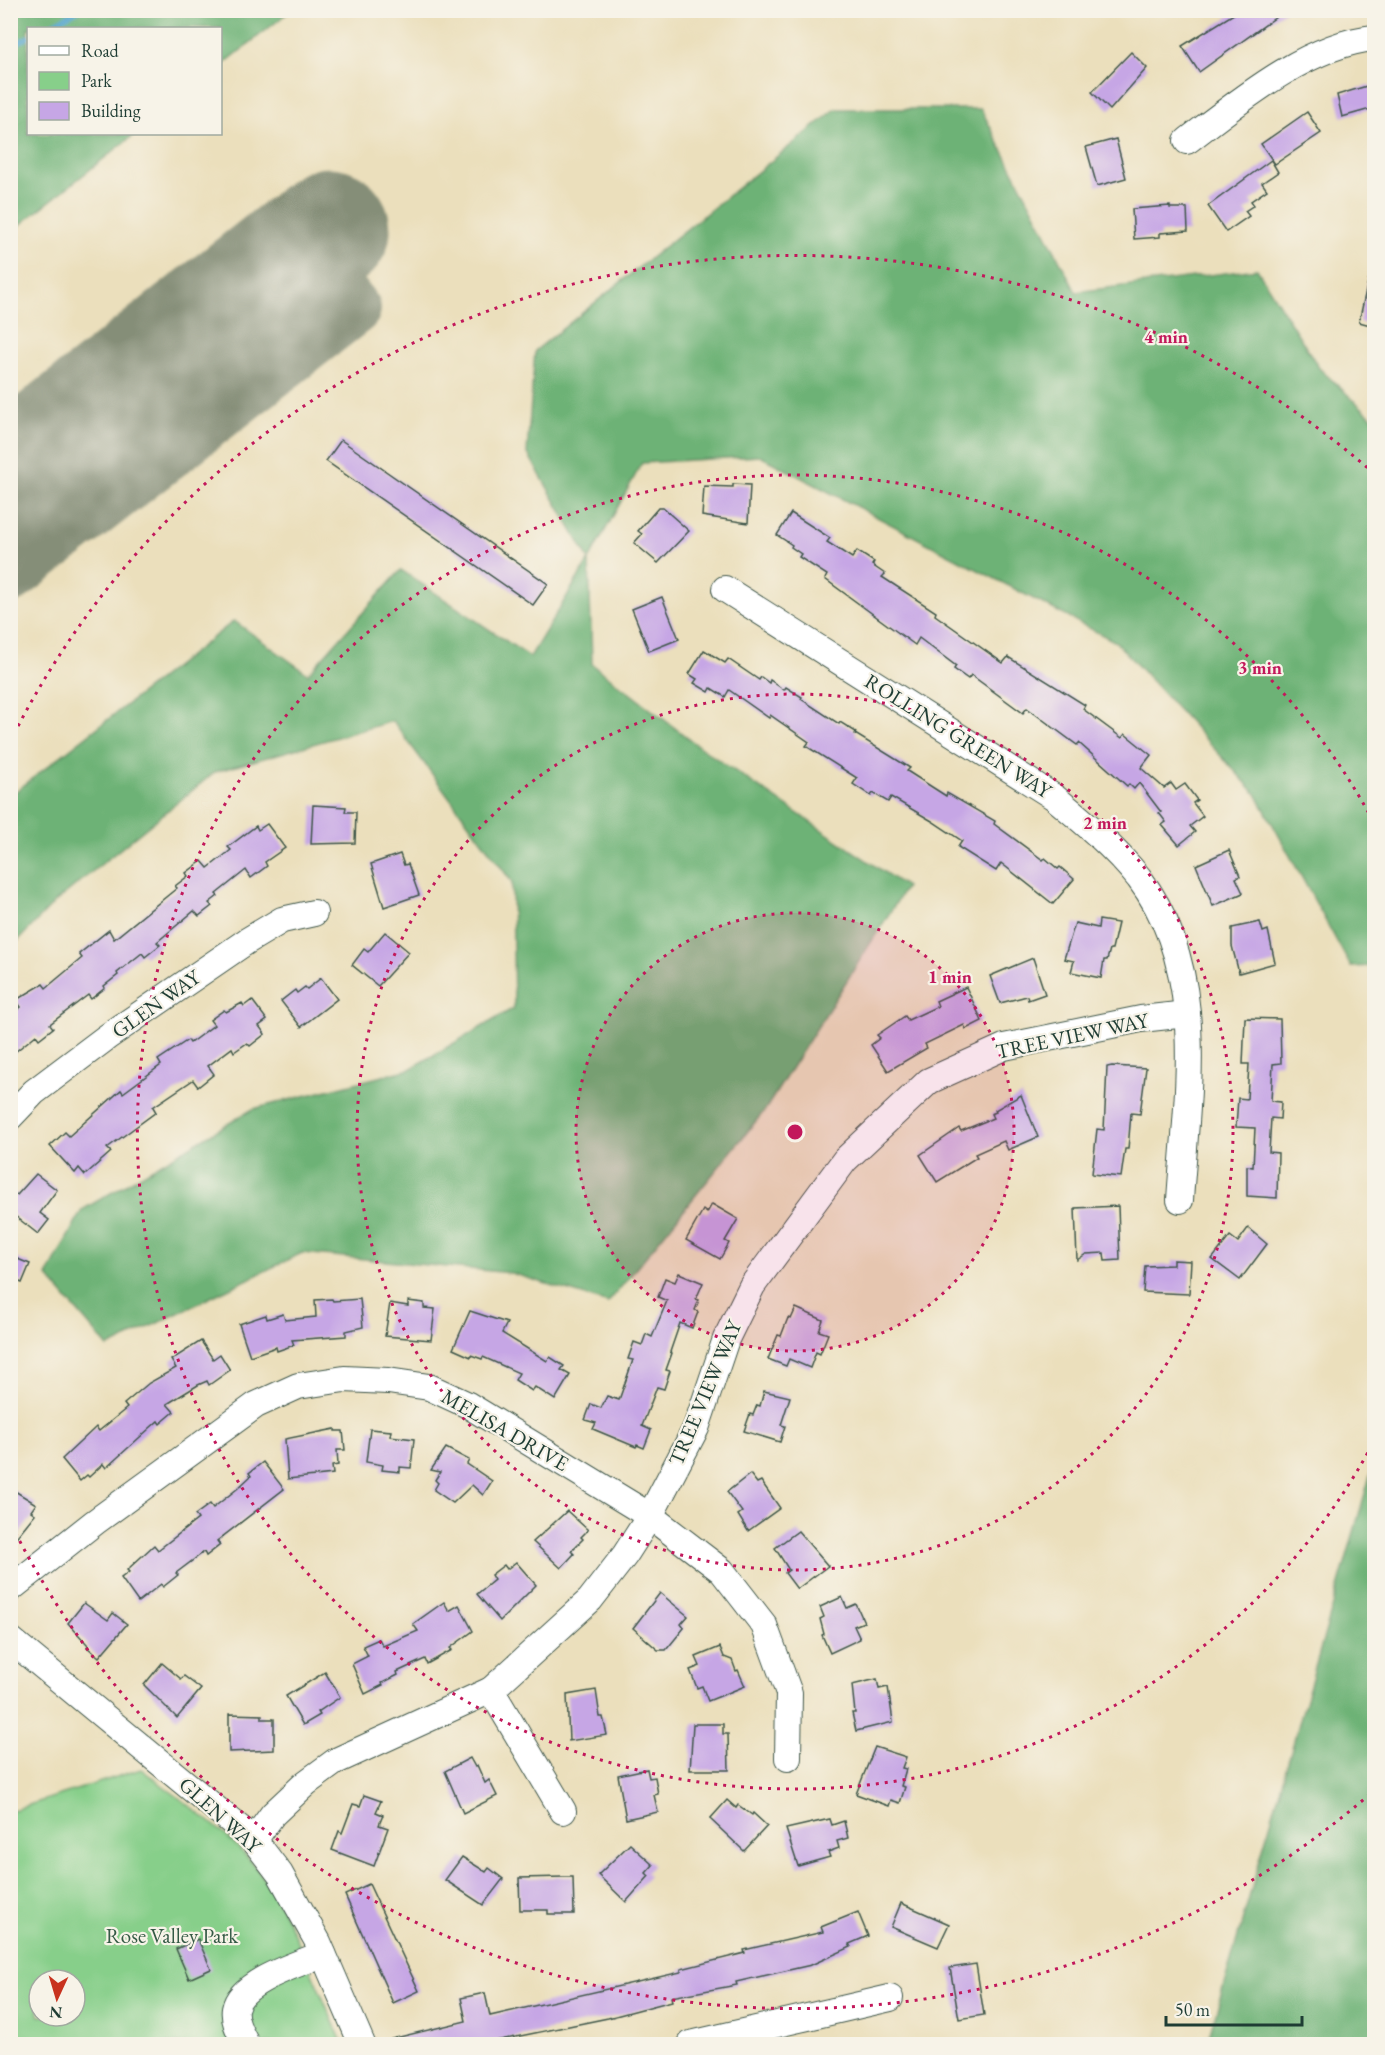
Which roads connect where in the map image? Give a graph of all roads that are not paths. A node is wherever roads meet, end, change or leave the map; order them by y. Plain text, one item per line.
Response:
1 (1374, 38) edge
2 (1187, 141) dead end
3 (725, 589) dead end
4 (314, 914) dead end
5 (1187, 1014) junction
6 (10, 1117) edge
7 (1180, 1200) dead end
8 (650, 1516) junction
9 (10, 1589) edge
10 (10, 1639) edge
11 (490, 1690) junction
12 (788, 1758) dead end
13 (563, 1812) dead end
14 (254, 1840) junction
15 (323, 1954) junction
16 (890, 1998) dead end
17 (246, 2044) edge
18 (362, 2044) edge
19 (691, 2044) edge

1 - 2 street
3 - 5 street, ROLLING GREEN WAY
4 - 6 street, GLEN WAY
5 - 7 street, ROLLING GREEN WAY
5 - 8 street, TREE VIEW WAY
8 - 9 street, MELISA DRIVE
8 - 11 street, TREE VIEW WAY
8 - 12 street, MELISA DRIVE
10 - 14 street, GLEN WAY
11 - 13 street
11 - 14 street, TREE VIEW WAY
14 - 15 street, GLEN WAY
15 - 17 street
15 - 18 street, GLEN WAY
16 - 19 street

